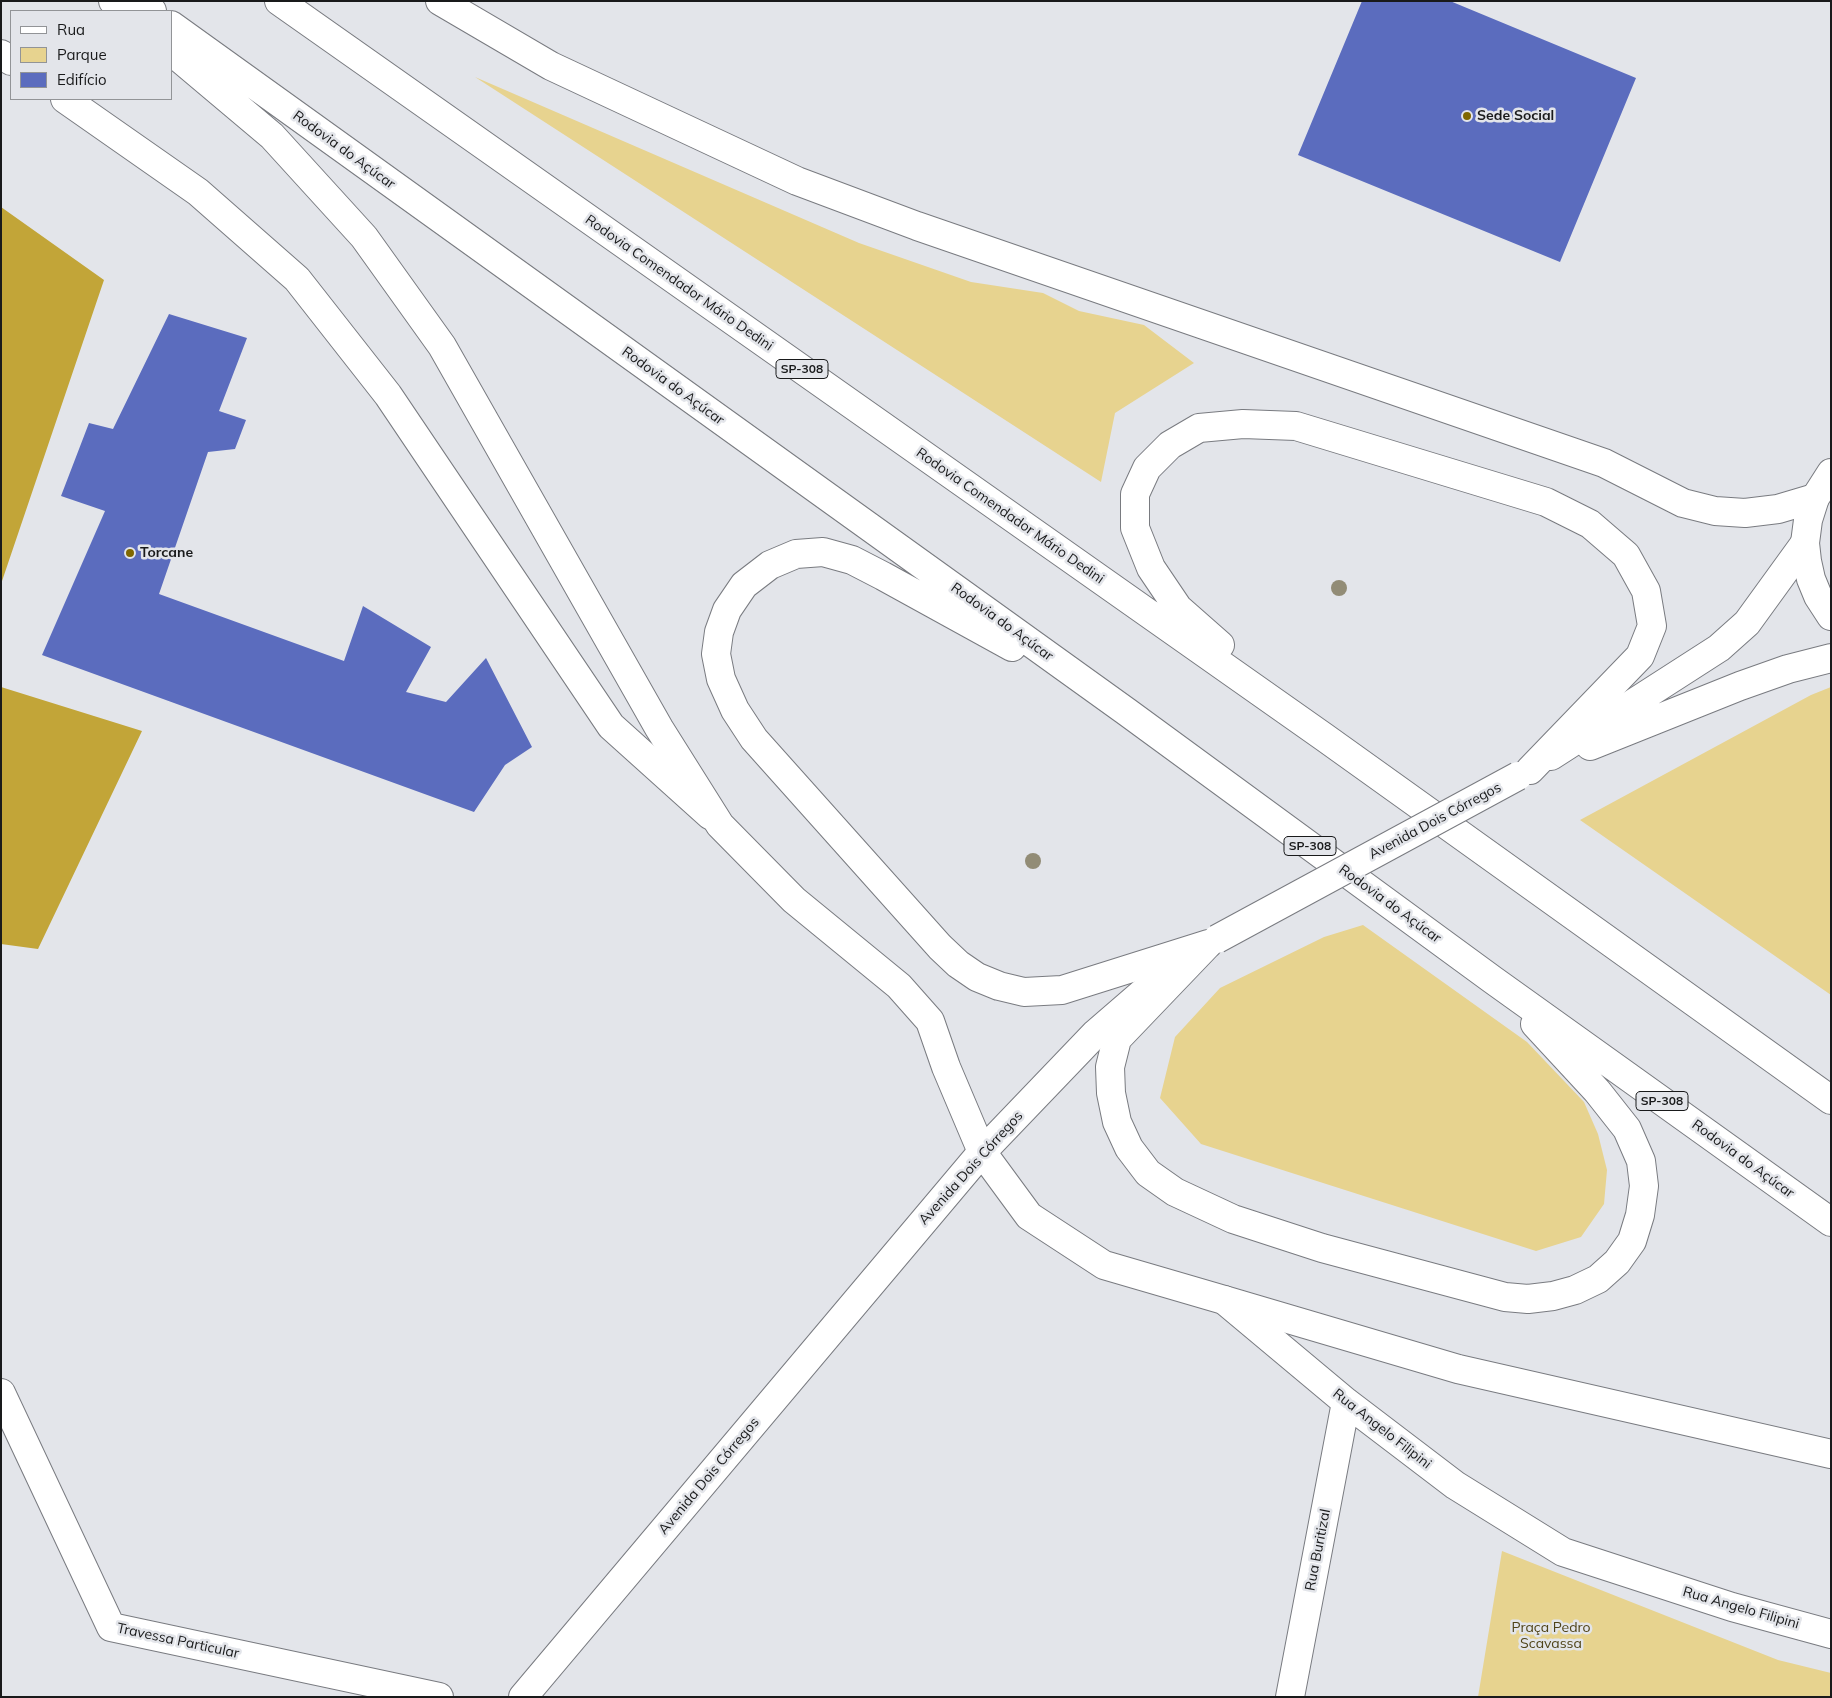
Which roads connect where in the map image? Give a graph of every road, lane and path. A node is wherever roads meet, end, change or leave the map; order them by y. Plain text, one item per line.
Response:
1 (113, 1) edge
2 (138, 1) edge
3 (279, 1) edge
4 (440, 1) edge
5 (123, 10) edge
6 (151, 10) edge
7 (172, 26) edge
8 (172, 52) edge
9 (66, 100) edge
10 (1831, 473) edge
11 (1815, 498) junction
12 (1805, 543) junction
13 (1831, 616) edge
14 (1831, 658) edge
15 (1127, 712) junction
16 (1324, 737) junction
17 (1524, 773) junction
18 (720, 825) junction
19 (1213, 941) junction
20 (1651, 972) junction
21 (1493, 980) junction
22 (1831, 1077) edge
23 (1831, 1100) edge
24 (982, 1152) junction
25 (1831, 1222) edge
26 (1224, 1300) junction
27 (1, 1393) edge
28 (1346, 1402) junction
29 (1831, 1454) edge
30 (1831, 1634) edge
31 (439, 1697) edge
32 (523, 1697) edge
33 (1290, 1697) edge

1 - 5 main road
2 - 6 main road
3 - 16 main road, Rodovia Comendador Mário Dedini / SP-308
4 - 11 main road
7 - 15 main road, Rodovia do Açúcar / SP-308
8 - 18 main road
9 - 18 main road
10 - 11 main road
11 - 12 main road
12 - 13 main road
12 - 17 main road, Avenida Dois Córregos
14 - 17 main road, Avenida Dois Córregos
15 - 19 main road
15 - 21 main road, Rodovia do Açúcar / SP-308
16 - 17 main road
16 - 20 main road, SP-308
17 - 19 main road, Avenida Dois Córregos, bridge
18 - 24 main road, Rua Angelo Filipini
19 - 21 main road
19 - 24 main road, Avenida Dois Córregos
20 - 22 main road
20 - 23 main road, SP-308
21 - 25 main road, Rodovia do Açúcar / SP-308
24 - 26 main road, Rua Angelo Filipini
24 - 32 main road, Avenida Dois Córregos
26 - 28 main road, Rua Angelo Filipini
26 - 29 main road
27 - 31 main road, Travessa Particular
28 - 30 main road, Rua Angelo Filipini
28 - 33 main road, Rua Buritizal

